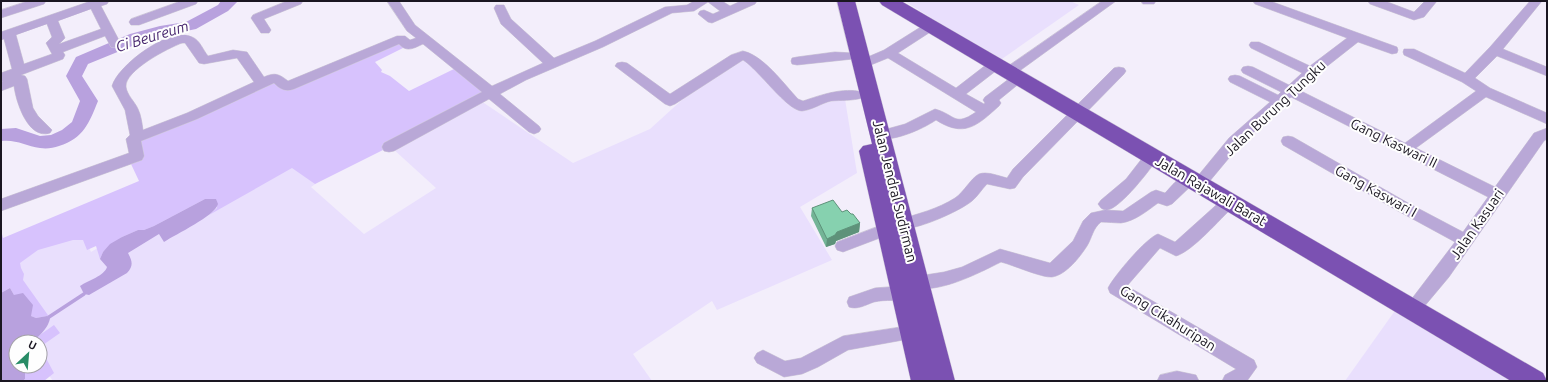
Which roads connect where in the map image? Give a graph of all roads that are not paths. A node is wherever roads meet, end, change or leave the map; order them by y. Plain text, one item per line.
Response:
1 (40, 1) edge
2 (297, 1) edge
3 (393, 1) edge
4 (703, 1) edge
5 (714, 1) edge
6 (751, 1) edge
7 (836, 1) edge
8 (846, 1) edge
9 (1110, 1) edge
10 (1258, 1) edge
11 (1374, 1) edge
12 (1429, 1) edge
13 (1536, 1) edge
14 (97, 2) edge
15 (896, 3) edge
16 (196, 4) edge
17 (500, 8) dead end
18 (729, 11) junction
19 (1, 14) edge
20 (704, 14) dead end
21 (51, 19) junction
22 (135, 22) dead end
23 (931, 26) junction
24 (266, 30) dead end
25 (108, 31) junction
26 (5, 34) edge
27 (1356, 37) junction
28 (424, 39) junction
29 (58, 44) junction
30 (115, 44) dead end
31 (1255, 45) dead end
32 (1392, 50) dead end
33 (1495, 50) junction
34 (1409, 52) dead end
35 (889, 53) junction
36 (855, 61) junction
37 (798, 62) dead end
38 (552, 64) junction
39 (622, 66) dead end
40 (1248, 70) dead end
41 (19, 71) junction
42 (1008, 71) junction
43 (1119, 71) dead end
44 (1311, 72) junction
45 (1547, 72) edge
46 (1, 78) edge
47 (1235, 79) dead end
48 (1467, 79) junction
49 (262, 83) junction
50 (1, 87) edge
51 (1291, 90) junction
52 (1485, 91) junction
53 (490, 93) junction
54 (957, 94) junction
55 (857, 95) junction
56 (1279, 101) junction
57 (986, 111) junction
58 (1079, 113) junction
59 (1546, 119) edge
60 (873, 124) junction
61 (534, 129) dead end
62 (45, 130) dead end
63 (1543, 135) edge
64 (138, 137) junction
65 (1288, 141) dead end
66 (390, 147) dead end
67 (1408, 149) junction
68 (1152, 156) junction
69 (1194, 181) junction
70 (1497, 195) junction
71 (1230, 202) junction
72 (1106, 204) dead end
73 (1, 205) edge
74 (895, 226) junction
75 (1465, 240) junction
76 (843, 246) dead end
77 (911, 288) junction
78 (855, 302) dead end
79 (1412, 309) junction
80 (914, 332) junction
81 (763, 358) dead end
82 (924, 381) edge
83 (942, 381) edge
84 (1166, 381) edge
85 (1190, 381) edge
86 (1231, 381) edge
87 (1534, 381) edge

1 - 19 street
2 - 24 street
3 - 28 street
4 - 38 street
5 - 18 street
6 - 18 street
7 - 36 highway, Jalan Jendral Sudirman
8 - 36 highway, Jalan Jendral Sudirman
9 - 42 street
10 - 27 street
11 - 12 street
13 - 33 street
14 - 21 street
14 - 25 street
15 - 23 highway, Jalan Rajawali Barat
16 - 22 street
17 - 38 street
18 - 20 street
21 - 26 street
21 - 29 street
23 - 35 street
23 - 42 highway, Jalan Rajawali Barat
25 - 29 street
25 - 30 street
26 - 41 street
27 - 32 street
27 - 44 street, Jalan Burung Tungku
28 - 49 street
28 - 53 street
29 - 41 street
31 - 44 street
33 - 45 street
33 - 48 street
34 - 48 street
35 - 36 street
35 - 54 street
36 - 37 street
36 - 55 highway, Jalan Jendral Sudirman
36 - 60 highway, Jalan Jendral Sudirman
38 - 53 street
39 - 55 street
40 - 51 street, Gang Kaswari II
41 - 46 street
42 - 54 street
42 - 57 street
42 - 58 highway, Jalan Rajawali Barat
43 - 58 street
44 - 51 street, Jalan Burung Tungku
47 - 56 street
48 - 52 street
49 - 64 street
49 - 64 street
50 - 62 street
51 - 56 street, Jalan Burung Tungku
51 - 67 street, Gang Kaswari II
52 - 59 street
52 - 67 street
53 - 61 street
53 - 66 street
54 - 57 street
55 - 60 highway, Jalan Jendral Sudirman
56 - 69 street, Jalan Burung Tungku
57 - 60 street
58 - 68 highway, Jalan Rajawali Barat
58 - 74 street
59 - 63 street, Jalan Kasuari
60 - 74 highway, Jalan Jendral Sudirman
63 - 70 street, Jalan Kasuari
64 - 73 street
65 - 75 street, Gang Kaswari I
67 - 70 street, Gang Kaswari II
68 - 69 highway, Jalan Rajawali Barat
68 - 72 street
69 - 71 highway, Jalan Rajawali Barat
69 - 77 street, Jalan Burung Tungku
70 - 75 street, Jalan Kasuari
71 - 79 highway, Jalan Rajawali Barat
71 - 86 street, Gang Cikahuripan
74 - 76 street
74 - 77 highway, Jalan Jendral Sudirman
75 - 79 street, Jalan Kasuari
77 - 78 street
77 - 80 highway, Jalan Jendral Sudirman
77 - 83 highway, Jalan Jendral Sudirman
79 - 87 highway, Jalan Rajawali Barat
80 - 81 street
80 - 82 highway, Jalan Jendral Sudirman
84 - 85 street

